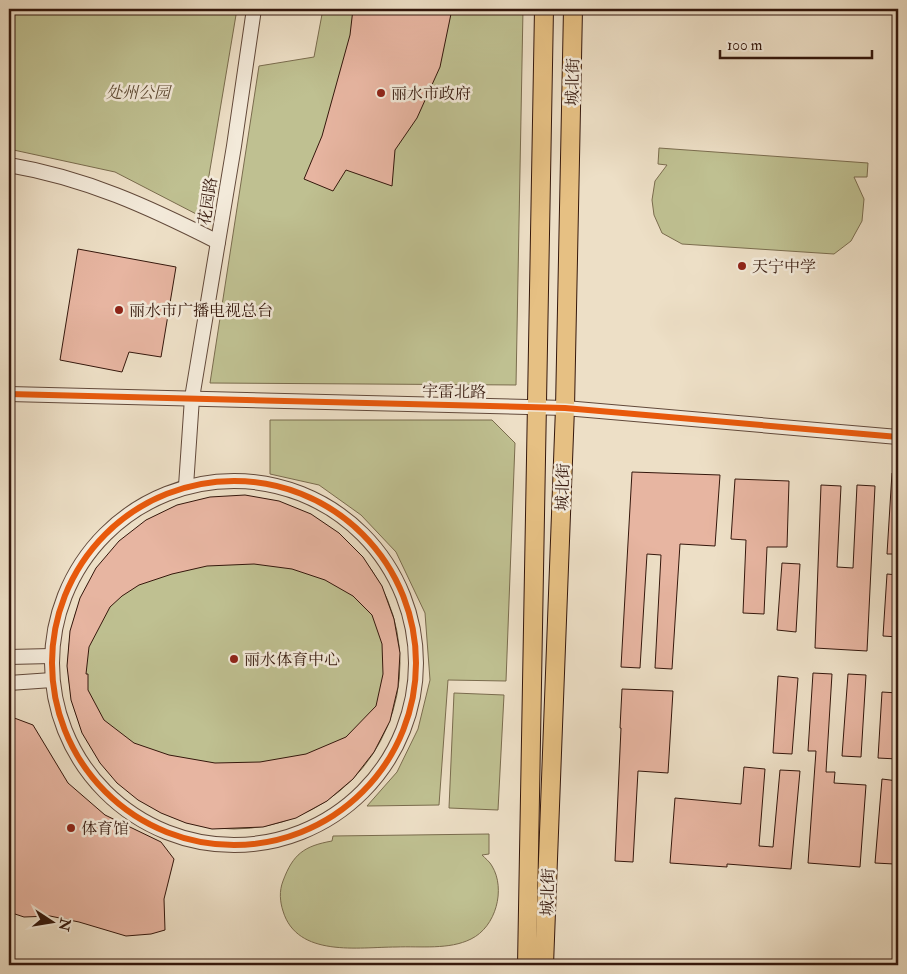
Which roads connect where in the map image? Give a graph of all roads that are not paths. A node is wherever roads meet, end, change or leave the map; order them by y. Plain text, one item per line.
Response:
1 (254, 9) edge
2 (544, 9) edge
3 (573, 9) edge
4 (9, 165) edge
5 (218, 242) junction
6 (9, 394) edge
7 (192, 398) junction
8 (536, 407) junction
9 (565, 408) junction
10 (898, 437) edge
11 (186, 486) junction
12 (51, 656) junction
13 (9, 657) edge
14 (52, 680) junction
15 (9, 683) edge
16 (527, 965) edge
17 (544, 965) edge

1 - 5 street, 花园路
2 - 8 main road, 城北街
3 - 9 main road, 城北街
4 - 5 street
5 - 7 street, 花园路
6 - 7 street, 宇雷北路
7 - 8 street, 宇雷北路
7 - 11 street, 花园路
8 - 9 street, 宇雷北路
8 - 16 main road, 城北街
9 - 10 street, 宇雷北路
9 - 17 main road, 城北街
11 - 12 street
11 - 14 street
12 - 13 street
12 - 14 street
14 - 15 street

